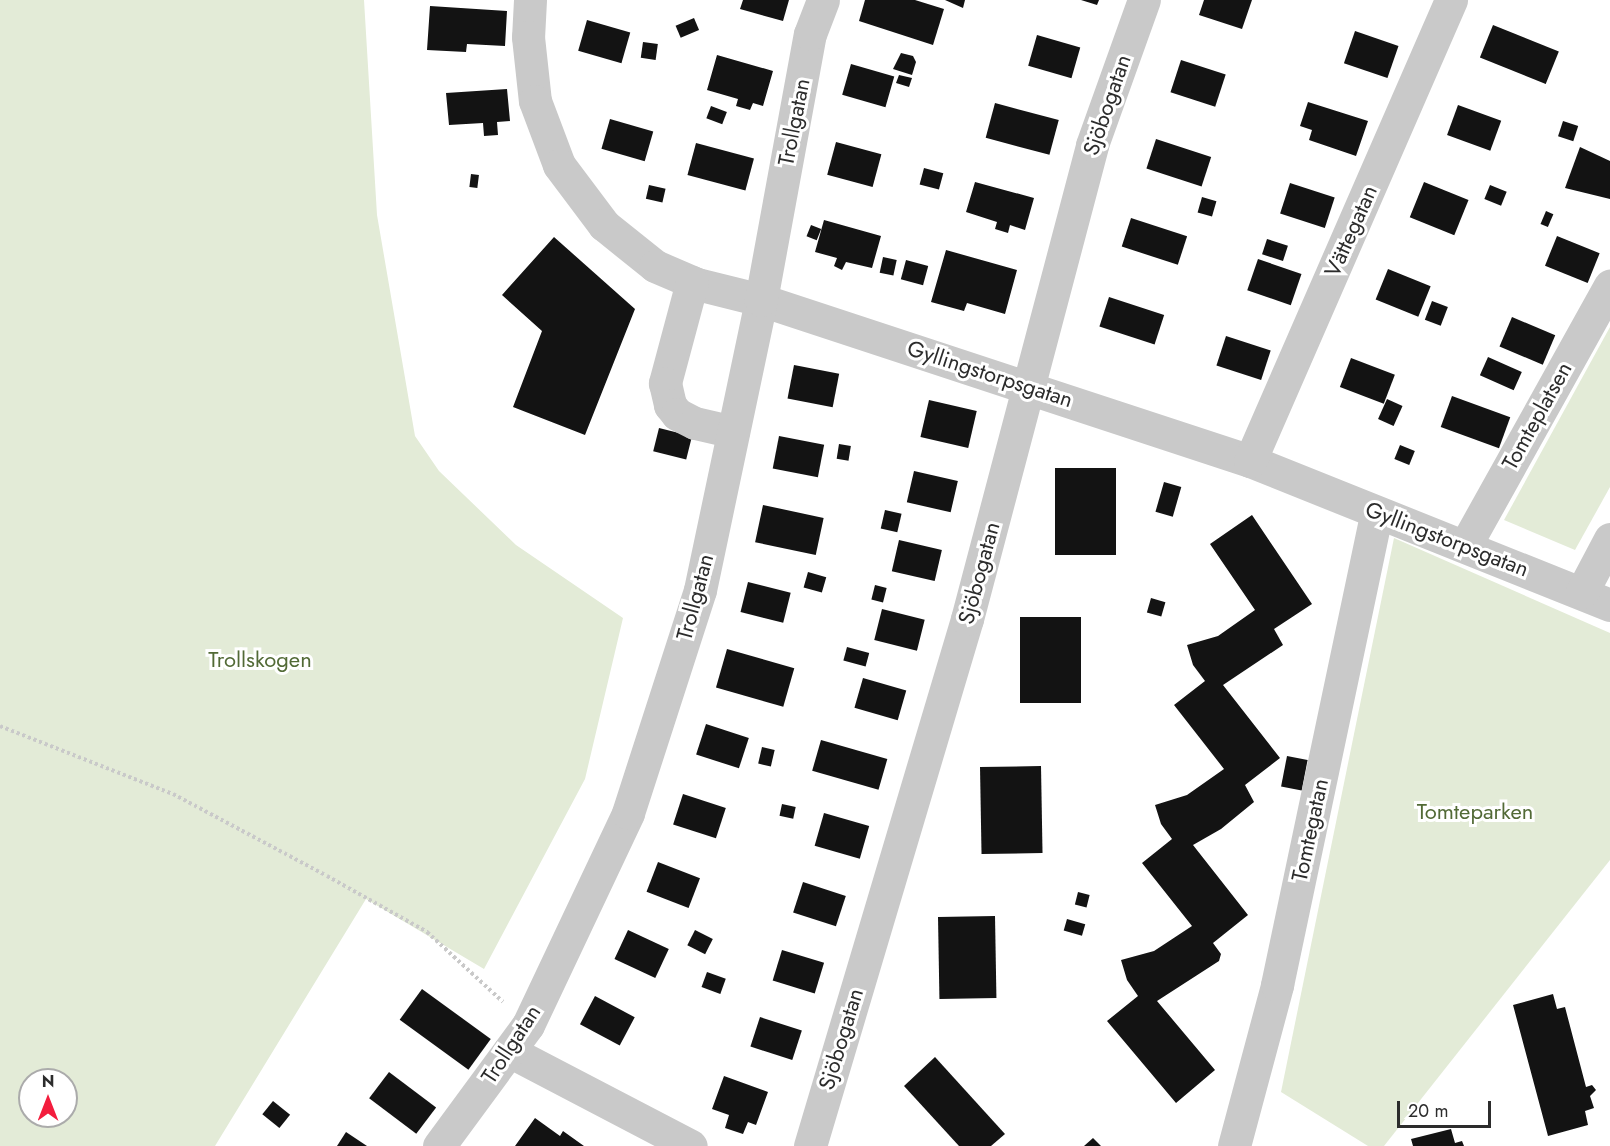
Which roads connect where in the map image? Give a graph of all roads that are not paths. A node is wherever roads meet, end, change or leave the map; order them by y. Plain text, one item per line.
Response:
1 (530, 0) edge
2 (823, 0) edge
3 (1144, 0) edge
4 (1451, 0) edge
5 (692, 282) junction
6 (1610, 286) edge
7 (761, 300) junction
8 (1027, 386) junction
9 (733, 432) junction
10 (1250, 462) junction
11 (1377, 512) junction
12 (1610, 539) edge
13 (1465, 546) junction
14 (1596, 598) edge
15 (509, 1051) junction
16 (439, 1146) edge
17 (691, 1146) edge
18 (810, 1146) edge
19 (1234, 1146) edge

1 - 5 street, Gyllingstorpsgatan
2 - 7 street, Trollgatan
3 - 8 street, Sjöbogatan
4 - 10 street, Vättegatan
5 - 7 street, Gyllingstorpsgatan
5 - 9 street
6 - 13 street, Tomteplatsen
7 - 8 street, Gyllingstorpsgatan
7 - 9 street, Trollgatan
8 - 10 street, Gyllingstorpsgatan
8 - 18 street, Sjöbogatan
9 - 15 street, Trollgatan
10 - 11 street, Gyllingstorpsgatan
11 - 13 street, Gyllingstorpsgatan
11 - 19 street, Tomtegatan
12 - 14 street
13 - 14 street, Gyllingstorpsgatan
15 - 16 street, Trollgatan
15 - 17 street

